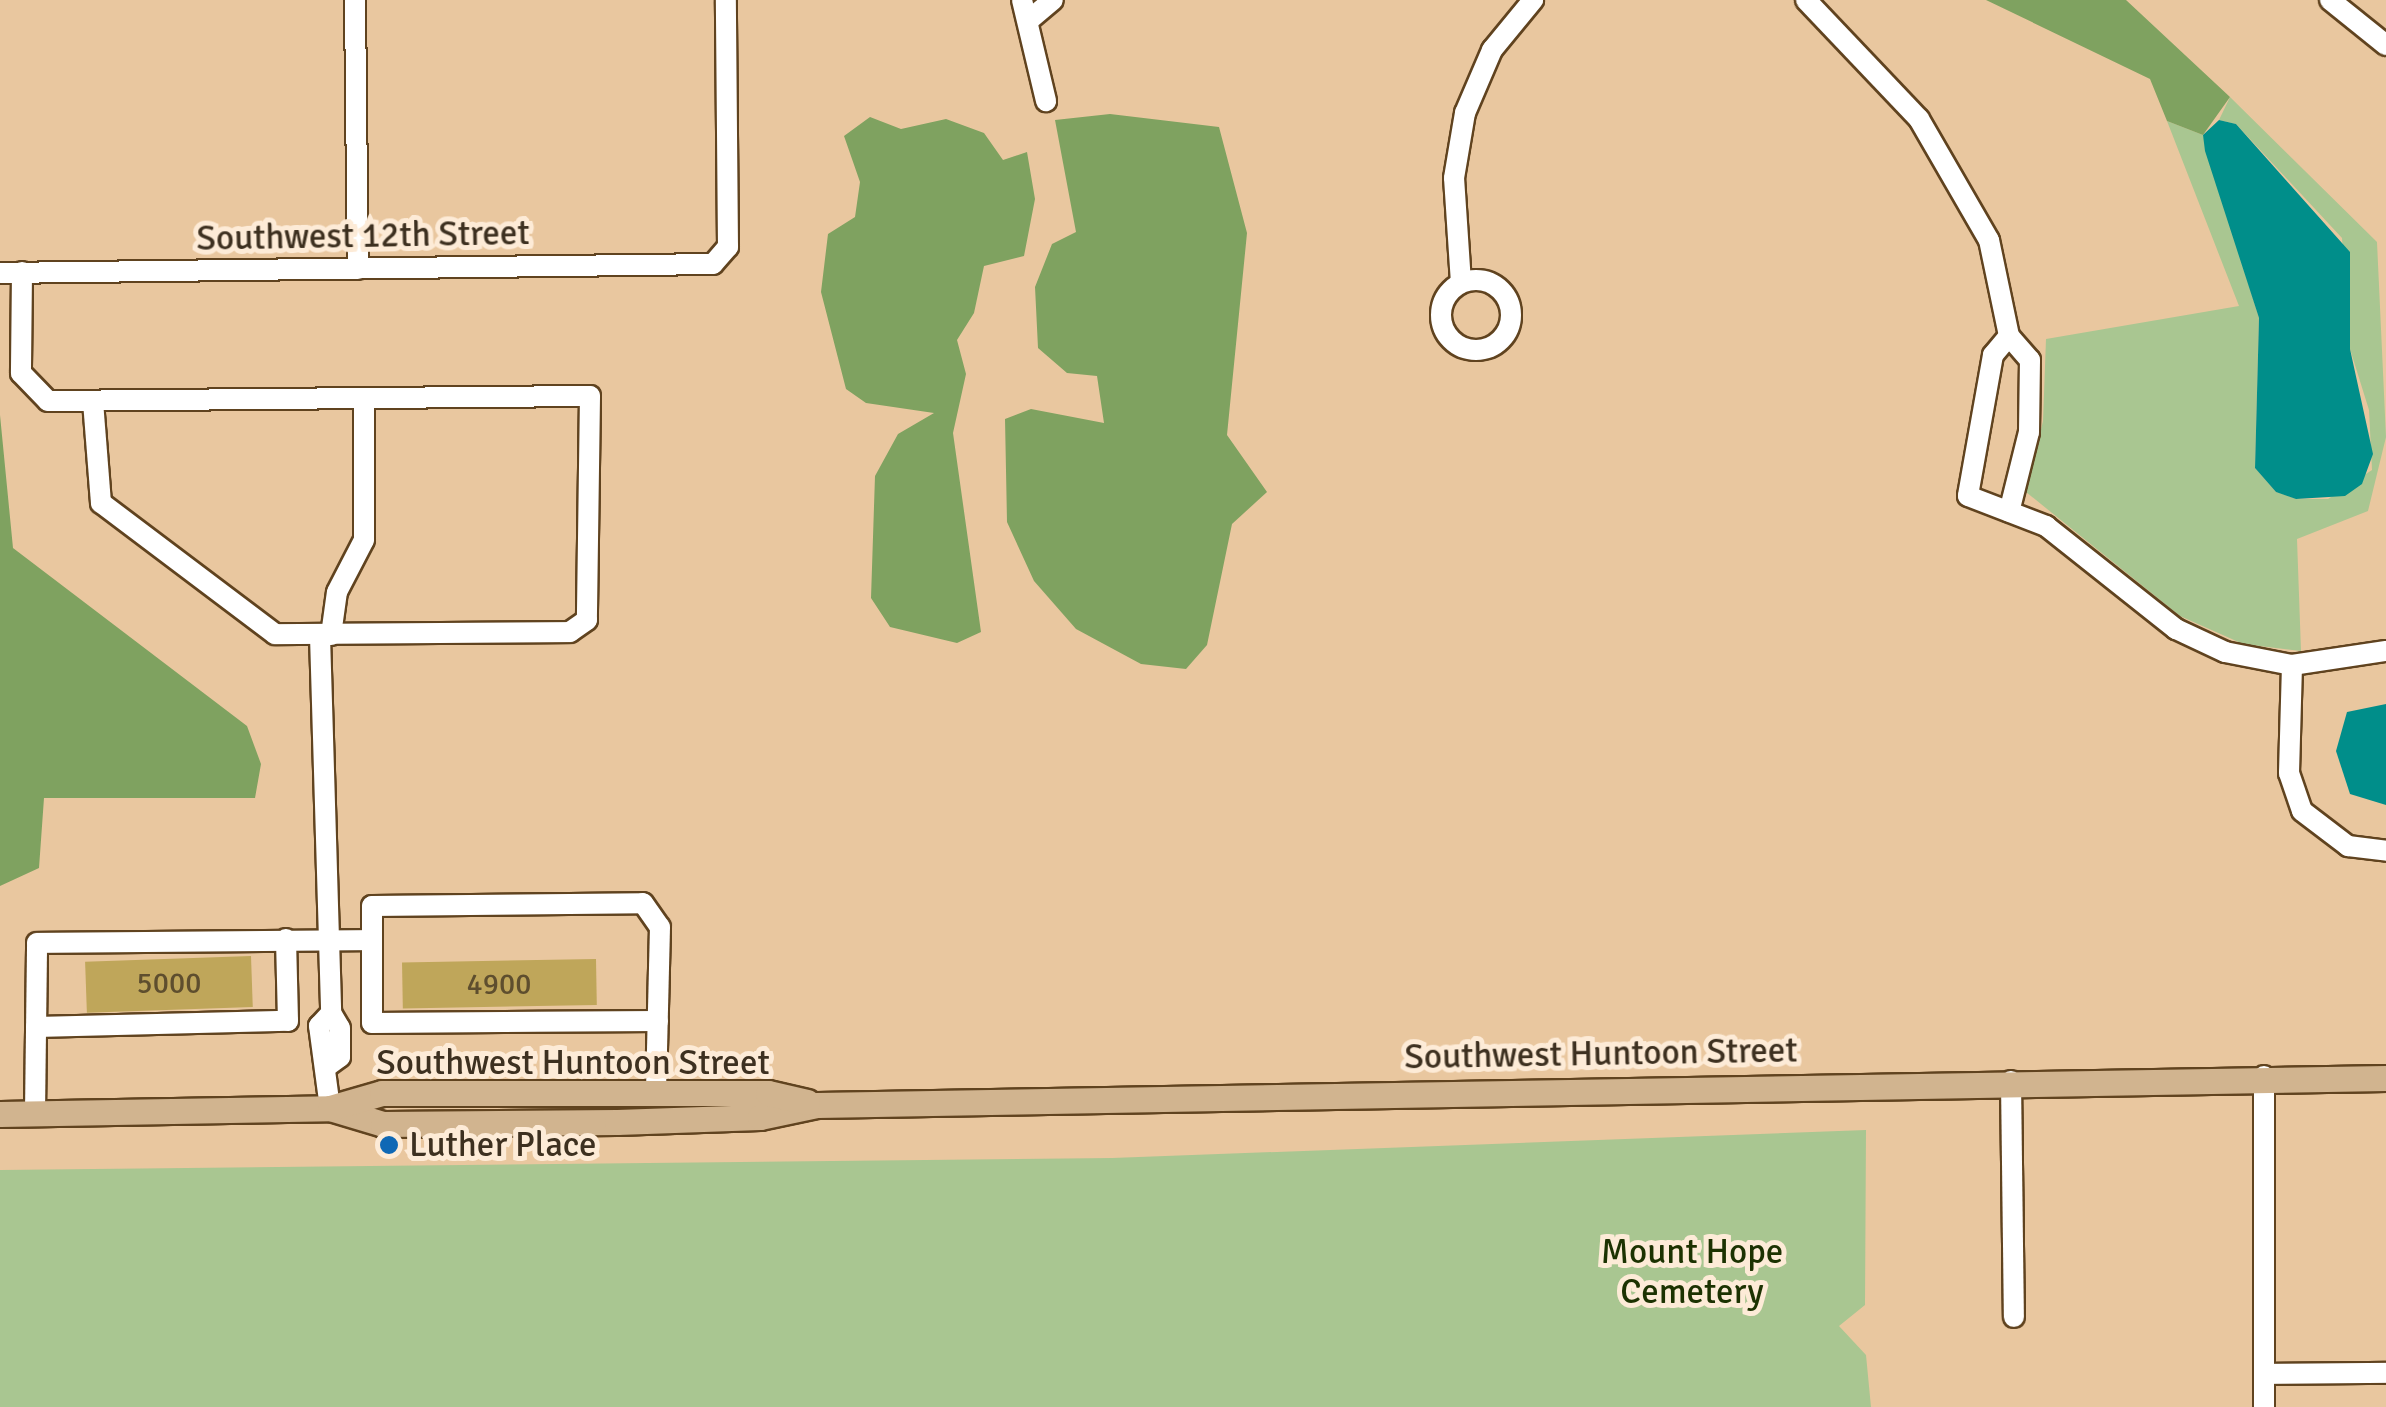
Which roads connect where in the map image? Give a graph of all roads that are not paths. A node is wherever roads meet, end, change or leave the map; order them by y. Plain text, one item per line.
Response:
1 (355, 0) edge
2 (726, 0) edge
3 (1053, 0) edge
4 (1532, 0) edge
5 (1806, 0) edge
6 (2330, 0) edge
7 (1025, 10) edge
8 (2386, 44) edge
9 (1046, 101) dead end
10 (358, 269) junction
11 (0, 272) edge
12 (22, 272) junction
13 (1461, 283) dead end
14 (2009, 336) junction
15 (364, 398) junction
16 (93, 401) junction
17 (2009, 512) junction
18 (326, 636) junction
19 (2386, 651) edge
20 (2292, 665) junction
21 (2386, 851) edge
22 (286, 939) junction
23 (328, 939) junction
24 (372, 940) junction
25 (658, 1021) junction
26 (36, 1027) junction
27 (2264, 1076) junction
28 (2386, 1078) edge
29 (2010, 1082) junction
30 (656, 1091) junction
31 (817, 1104) junction
32 (330, 1108) junction
33 (36, 1113) junction
34 (0, 1114) edge
35 (2014, 1317) dead end
36 (2386, 1373) edge
37 (2264, 1374) junction
38 (2264, 1407) edge

1 - 10 street
2 - 10 street, Southwest 12th Street
3 - 7 street
4 - 13 street
5 - 14 street
6 - 8 street
7 - 9 street
10 - 12 street, Southwest 12th Street
11 - 12 street, Southwest 12th Street
12 - 16 street
14 - 17 street
14 - 17 street
15 - 16 street
15 - 18 street
15 - 18 street
16 - 18 street
17 - 20 street
18 - 23 street
19 - 20 street
20 - 21 street
22 - 23 street
22 - 26 street
22 - 26 street
23 - 24 street
23 - 32 street
24 - 25 street
24 - 25 street
25 - 30 street
26 - 33 street
27 - 28 main road, Southwest Huntoon Street
27 - 29 main road, Southwest Huntoon Street
27 - 37 street
29 - 31 main road, Southwest Huntoon Street
29 - 35 street
30 - 31 main road, Southwest Huntoon Street
30 - 32 main road, Southwest Huntoon Street
31 - 32 main road, Southwest Huntoon Street
32 - 33 main road, Southwest Huntoon Street
33 - 34 main road, Southwest Huntoon Street
36 - 37 street
37 - 38 street

